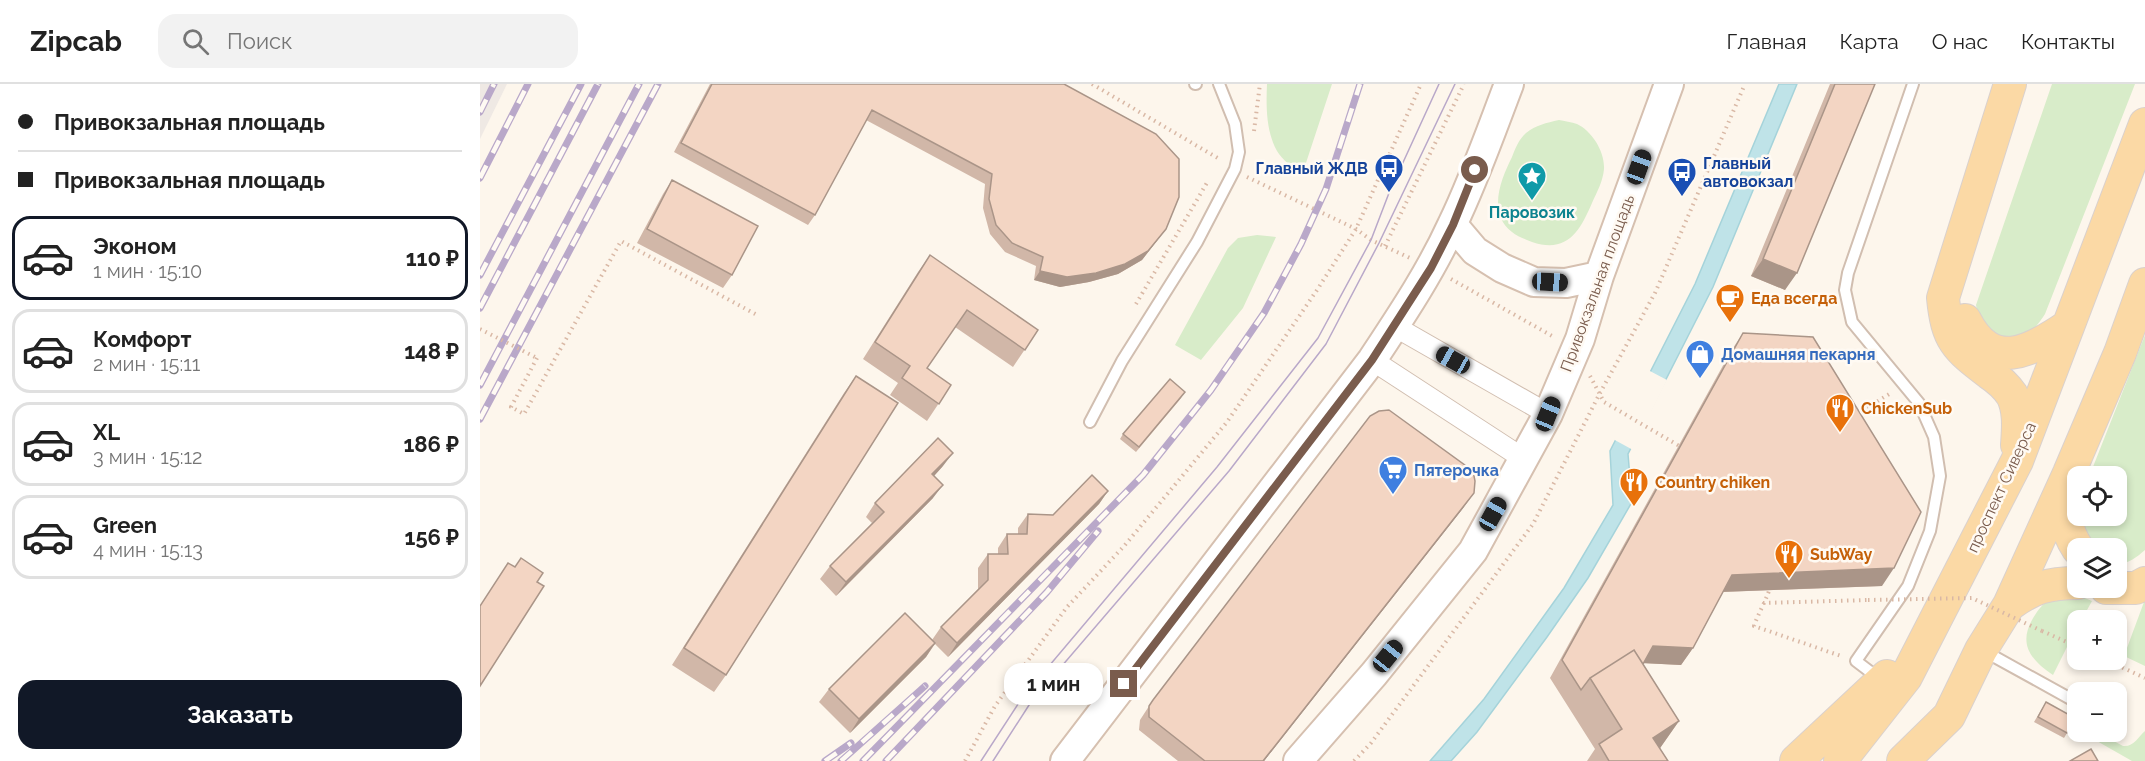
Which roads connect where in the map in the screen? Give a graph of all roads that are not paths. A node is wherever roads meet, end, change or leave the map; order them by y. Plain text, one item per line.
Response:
1 (1219, 84) edge
2 (1509, 84) edge
3 (1669, 84) edge
4 (1913, 84) edge
5 (2010, 84) edge
6 (2029, 84) edge
7 (2145, 124) edge
8 (1453, 225) junction
9 (1599, 276) junction
10 (2145, 284) edge
11 (1394, 326) junction
12 (2068, 326) junction
13 (1372, 360) junction
14 (1548, 414) junction
15 (1090, 422) dead end
16 (1524, 459) junction
17 (2017, 461) junction
18 (2072, 466) edge
19 (2067, 477) edge
20 (2067, 494) edge
21 (2071, 538) edge
22 (2145, 564) edge
23 (2127, 571) edge
24 (2067, 583) edge
25 (2145, 583) edge
26 (2127, 588) edge
27 (1945, 602) junction
28 (2009, 605) junction
29 (1981, 650) junction
30 (1883, 681) junction
31 (2067, 697) edge
32 (1949, 716) junction
33 (1065, 761) edge
34 (1299, 761) edge
35 (1796, 761) edge
36 (1840, 761) edge
37 (1903, 761) edge
38 (1917, 761) edge

1 - 15 lane
2 - 8 main road
3 - 9 main road, Привокзальная площадь
4 - 30 lane
5 - 17 main road
6 - 12 main road
7 - 12 main road, проспект Сиверса
8 - 9 main road
8 - 11 main road
9 - 14 main road, Привокзальная площадь
10 - 18 main road
11 - 13 main road
11 - 14 street
12 - 17 main road, проспект Сиверса
13 - 16 street
13 - 33 main road
14 - 16 main road, Привокзальная площадь
16 - 34 main road, Привокзальная площадь
17 - 27 main road, проспект Сиверса
19 - 28 main road
20 - 21 main road
22 - 23 main road
24 - 28 main road
25 - 26 main road
27 - 30 main road
27 - 36 main road, проспект Сиверса
28 - 29 main road
29 - 31 lane
29 - 32 main road
30 - 35 main road
32 - 37 main road
32 - 38 main road

